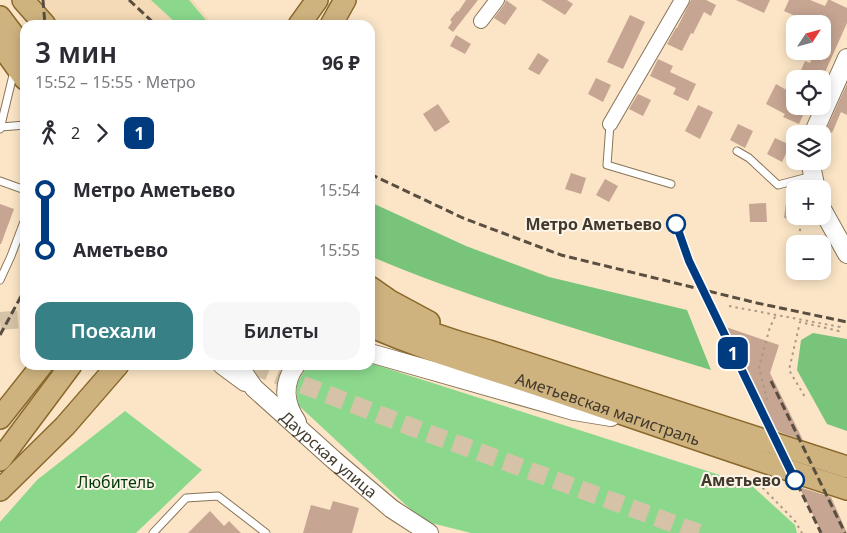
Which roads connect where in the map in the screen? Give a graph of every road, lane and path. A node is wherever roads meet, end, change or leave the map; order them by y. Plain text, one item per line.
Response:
1 (12, 0) edge
2 (23, 0) edge
3 (317, 0) edge
4 (345, 0) edge
5 (496, 0) edge
6 (682, 0) edge
7 (27, 20) edge
8 (41, 20) edge
9 (303, 20) edge
10 (333, 20) edge
11 (481, 21) dead end
12 (11, 46) edge
13 (847, 58) edge
14 (610, 124) joint
15 (817, 125) edge
16 (20, 126) edge
17 (0, 128) edge
18 (737, 151) dead end
19 (813, 175) edge
20 (0, 181) edge
21 (672, 184) dead end
22 (20, 188) edge
23 (831, 225) edge
24 (20, 232) edge
25 (845, 249) edge
26 (0, 280) edge
27 (375, 290) edge
28 (729, 306) dead end
29 (776, 314) junction
30 (375, 322) edge
31 (375, 323) edge
32 (463, 344) junction
33 (375, 354) edge
34 (37, 370) edge
35 (67, 370) edge
36 (114, 370) edge
37 (229, 370) edge
38 (241, 370) edge
39 (293, 370) edge
40 (254, 388) junction
41 (806, 397) dead end
42 (767, 400) dead end
43 (0, 418) edge
44 (643, 422) junction
45 (306, 435) junction
46 (0, 460) edge
47 (847, 467) edge
48 (758, 483) dead end
49 (847, 489) edge
50 (0, 490) edge
51 (153, 533) edge
52 (266, 533) edge
53 (429, 533) edge
54 (802, 533) edge

1 - 7 main road
2 - 8 main road
3 - 9 main road
4 - 10 main road
5 - 11 street
6 - 14 street
12 - 17 lane
13 - 15 street
14 - 21 lane
16 - 17 lane
18 - 19 lane
20 - 22 lane
23 - 25 street
24 - 26 lane
27 - 32 main road
28 - 29 path
29 - 41 path
29 - 42 path
30 - 32 main road, Аметьевская магистраль
31 - 44 main road, Аметьевская магистраль
32 - 47 main road, Аметьевская магистраль
33 - 44 street
34 - 43 main road
35 - 46 main road
36 - 50 main road
37 - 40 street
38 - 40 street, Даурская улица
39 - 45 street
40 - 45 street, Даурская улица
44 - 49 main road, Аметьевская магистраль
45 - 53 street, Даурская улица
48 - 54 path
51 - 52 lane

